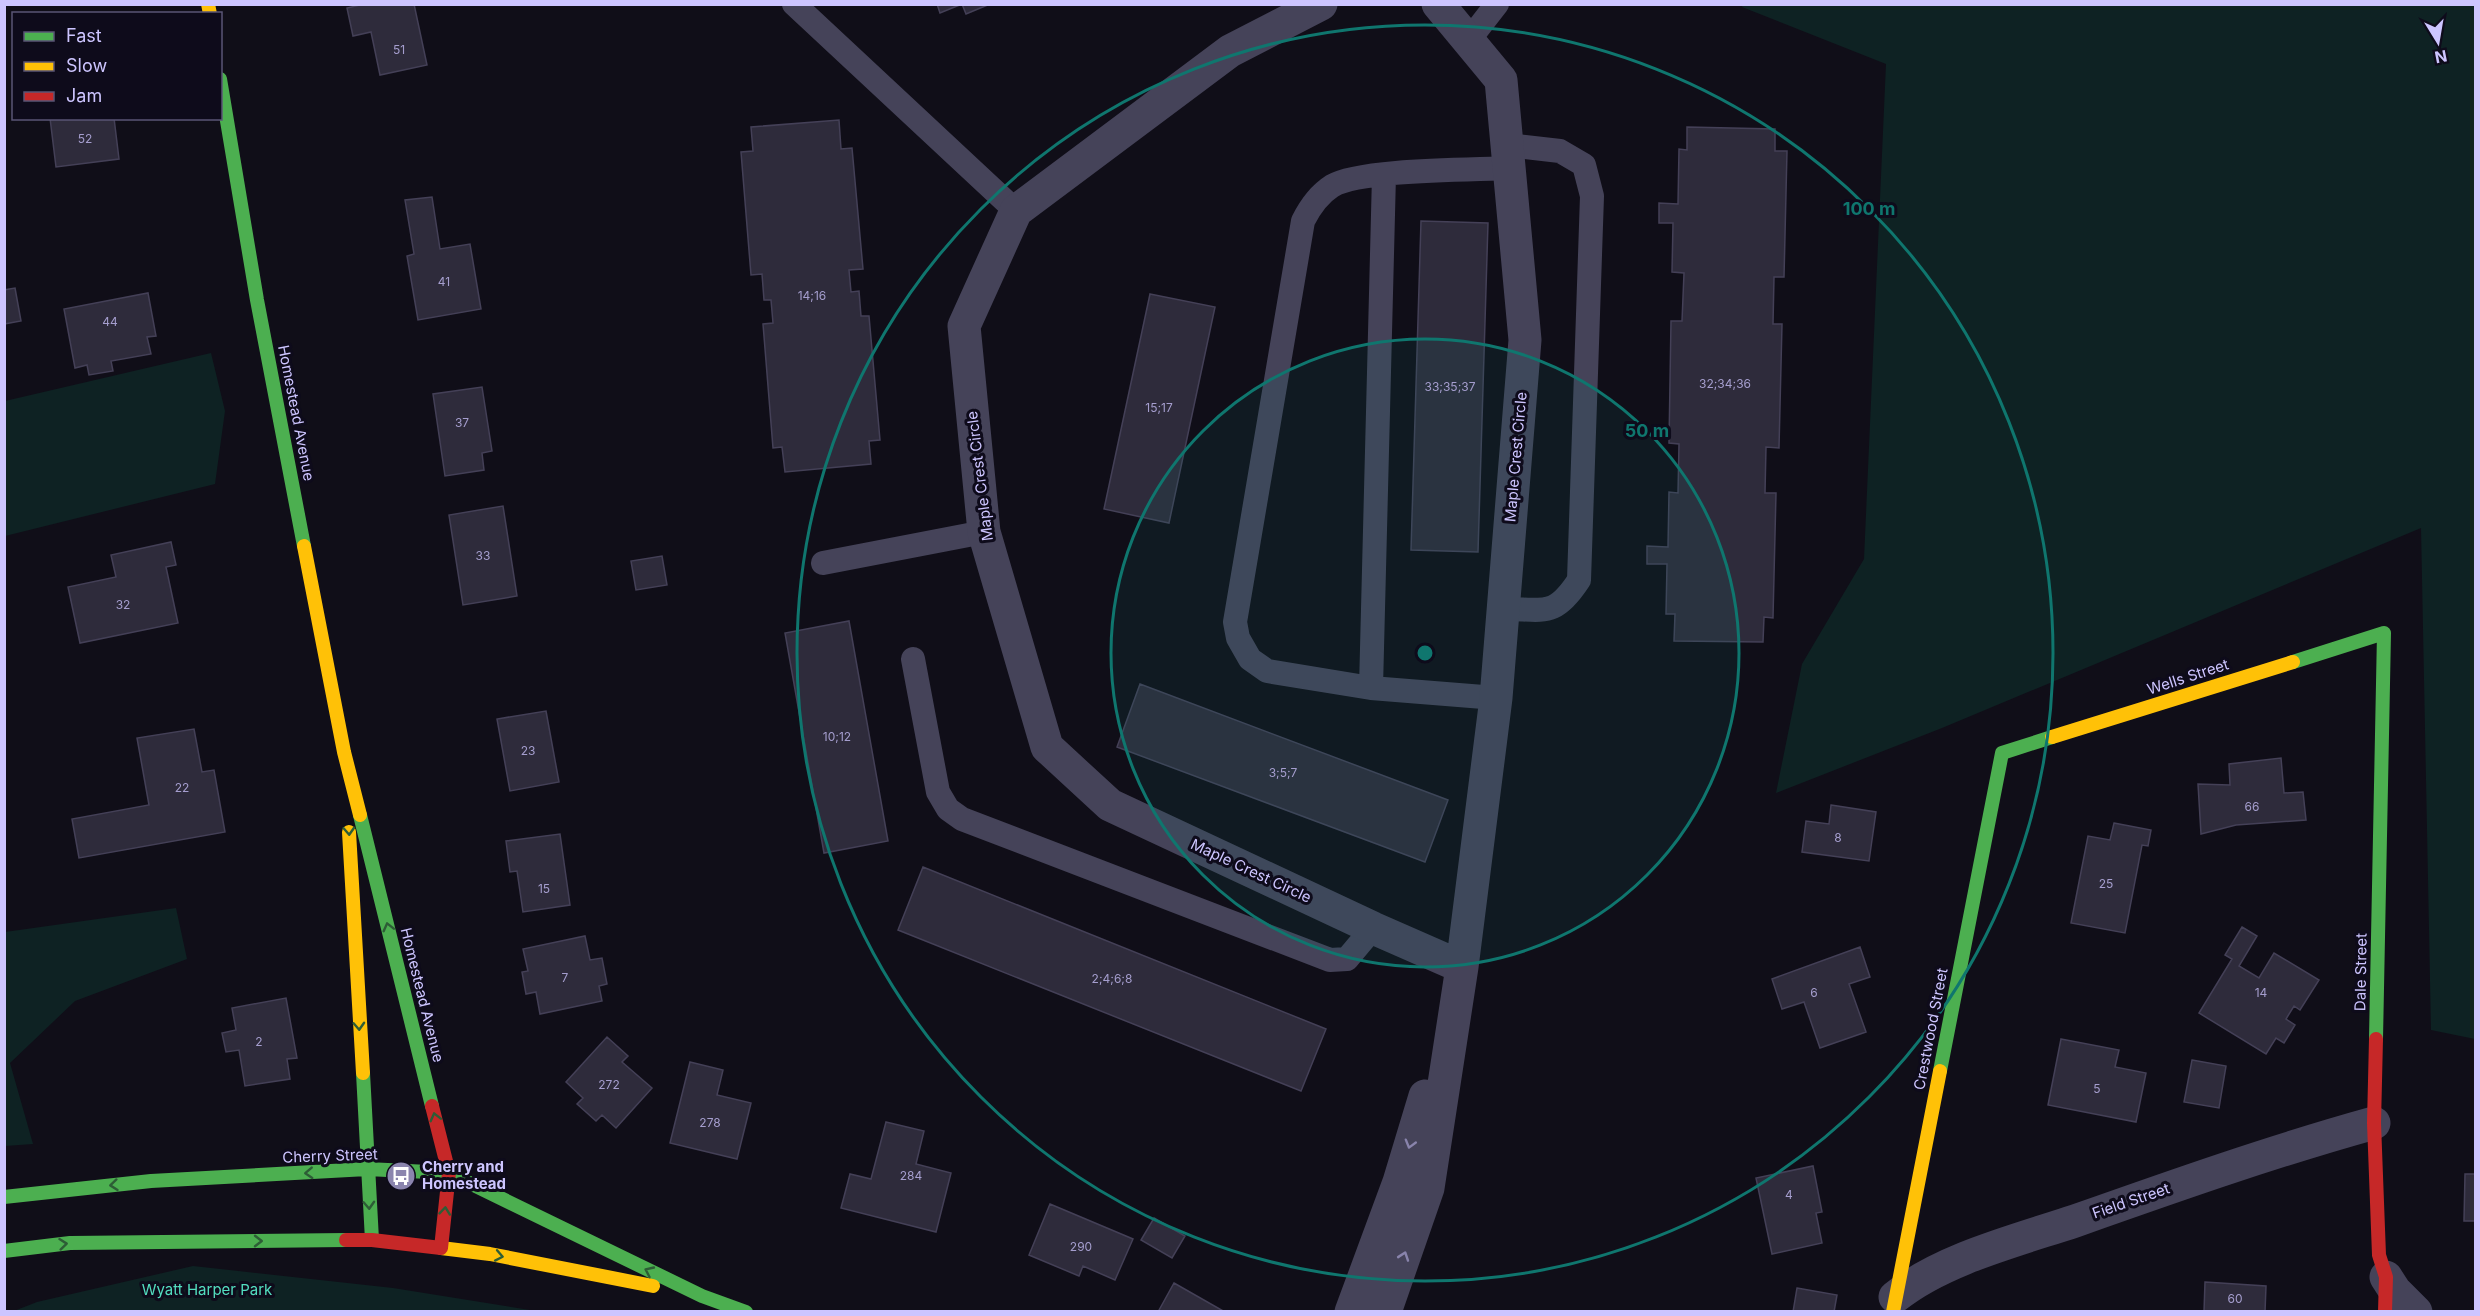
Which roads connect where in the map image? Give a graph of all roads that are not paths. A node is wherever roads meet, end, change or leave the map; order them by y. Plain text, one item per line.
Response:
1 (794, 4) edge
2 (1321, 4) edge
3 (1438, 4) edge
4 (1497, 4) edge
5 (1469, 40) junction
6 (222, 91) edge
7 (1508, 157) junction
8 (1384, 175) junction
9 (1016, 211) junction
10 (984, 532) junction
11 (823, 563) dead end
12 (1503, 609) junction
13 (2384, 633) joint
14 (913, 658) dead end
15 (1371, 688) junction
16 (1496, 698) junction
17 (344, 752) junction
18 (2002, 753) joint
19 (1373, 928) junction
20 (1462, 967) junction
21 (2374, 1123) junction
22 (367, 1169) junction
23 (449, 1173) junction
24 (4, 1197) edge
25 (372, 1240) junction
26 (441, 1248) junction
27 (4, 1251) edge
28 (2386, 1277) junction
29 (702, 1296) junction
30 (1894, 1304) edge
31 (746, 1311) edge
32 (1351, 1311) edge
33 (1385, 1311) edge
34 (2385, 1311) edge
35 (2416, 1311) edge

1 - 9 lane
2 - 9 street, Maple Crest Circle
3 - 5 street, Maple Crest Circle
4 - 5 lane
5 - 7 street, Maple Crest Circle
6 - 17 main road, Homestead Avenue
7 - 8 lane
7 - 12 street, Maple Crest Circle
7 - 12 lane
8 - 15 lane
8 - 15 lane
9 - 10 street, Maple Crest Circle
10 - 11 lane
10 - 19 street, Maple Crest Circle
12 - 16 street, Maple Crest Circle
13 - 18 main road, Wells Street
13 - 21 main road, Dale Street
14 - 19 lane
15 - 16 lane
16 - 20 street, Maple Crest Circle
17 -> 22 main road, Homestead Avenue
23 -> 17 main road, Homestead Avenue
18 - 30 main road, Crestwood Street
19 - 20 street, Maple Crest Circle
20 -> 32 street, Maple Crest Circle
33 -> 20 street, Maple Crest Circle
21 - 28 main road, Dale Street
21 - 30 street, Field Street
22 - 23 main road, Cherry Street
22 -> 24 main road, Cherry Street
22 -> 25 main road, Homestead Avenue
26 -> 23 main road, Homestead Avenue
29 -> 23 main road, Cherry Street
25 - 26 main road, Cherry Street
27 -> 25 main road, Cherry Street
26 -> 29 main road, Cherry Street
28 - 34 main road, Dale Street
28 - 35 street
29 - 31 main road, Cherry Street

